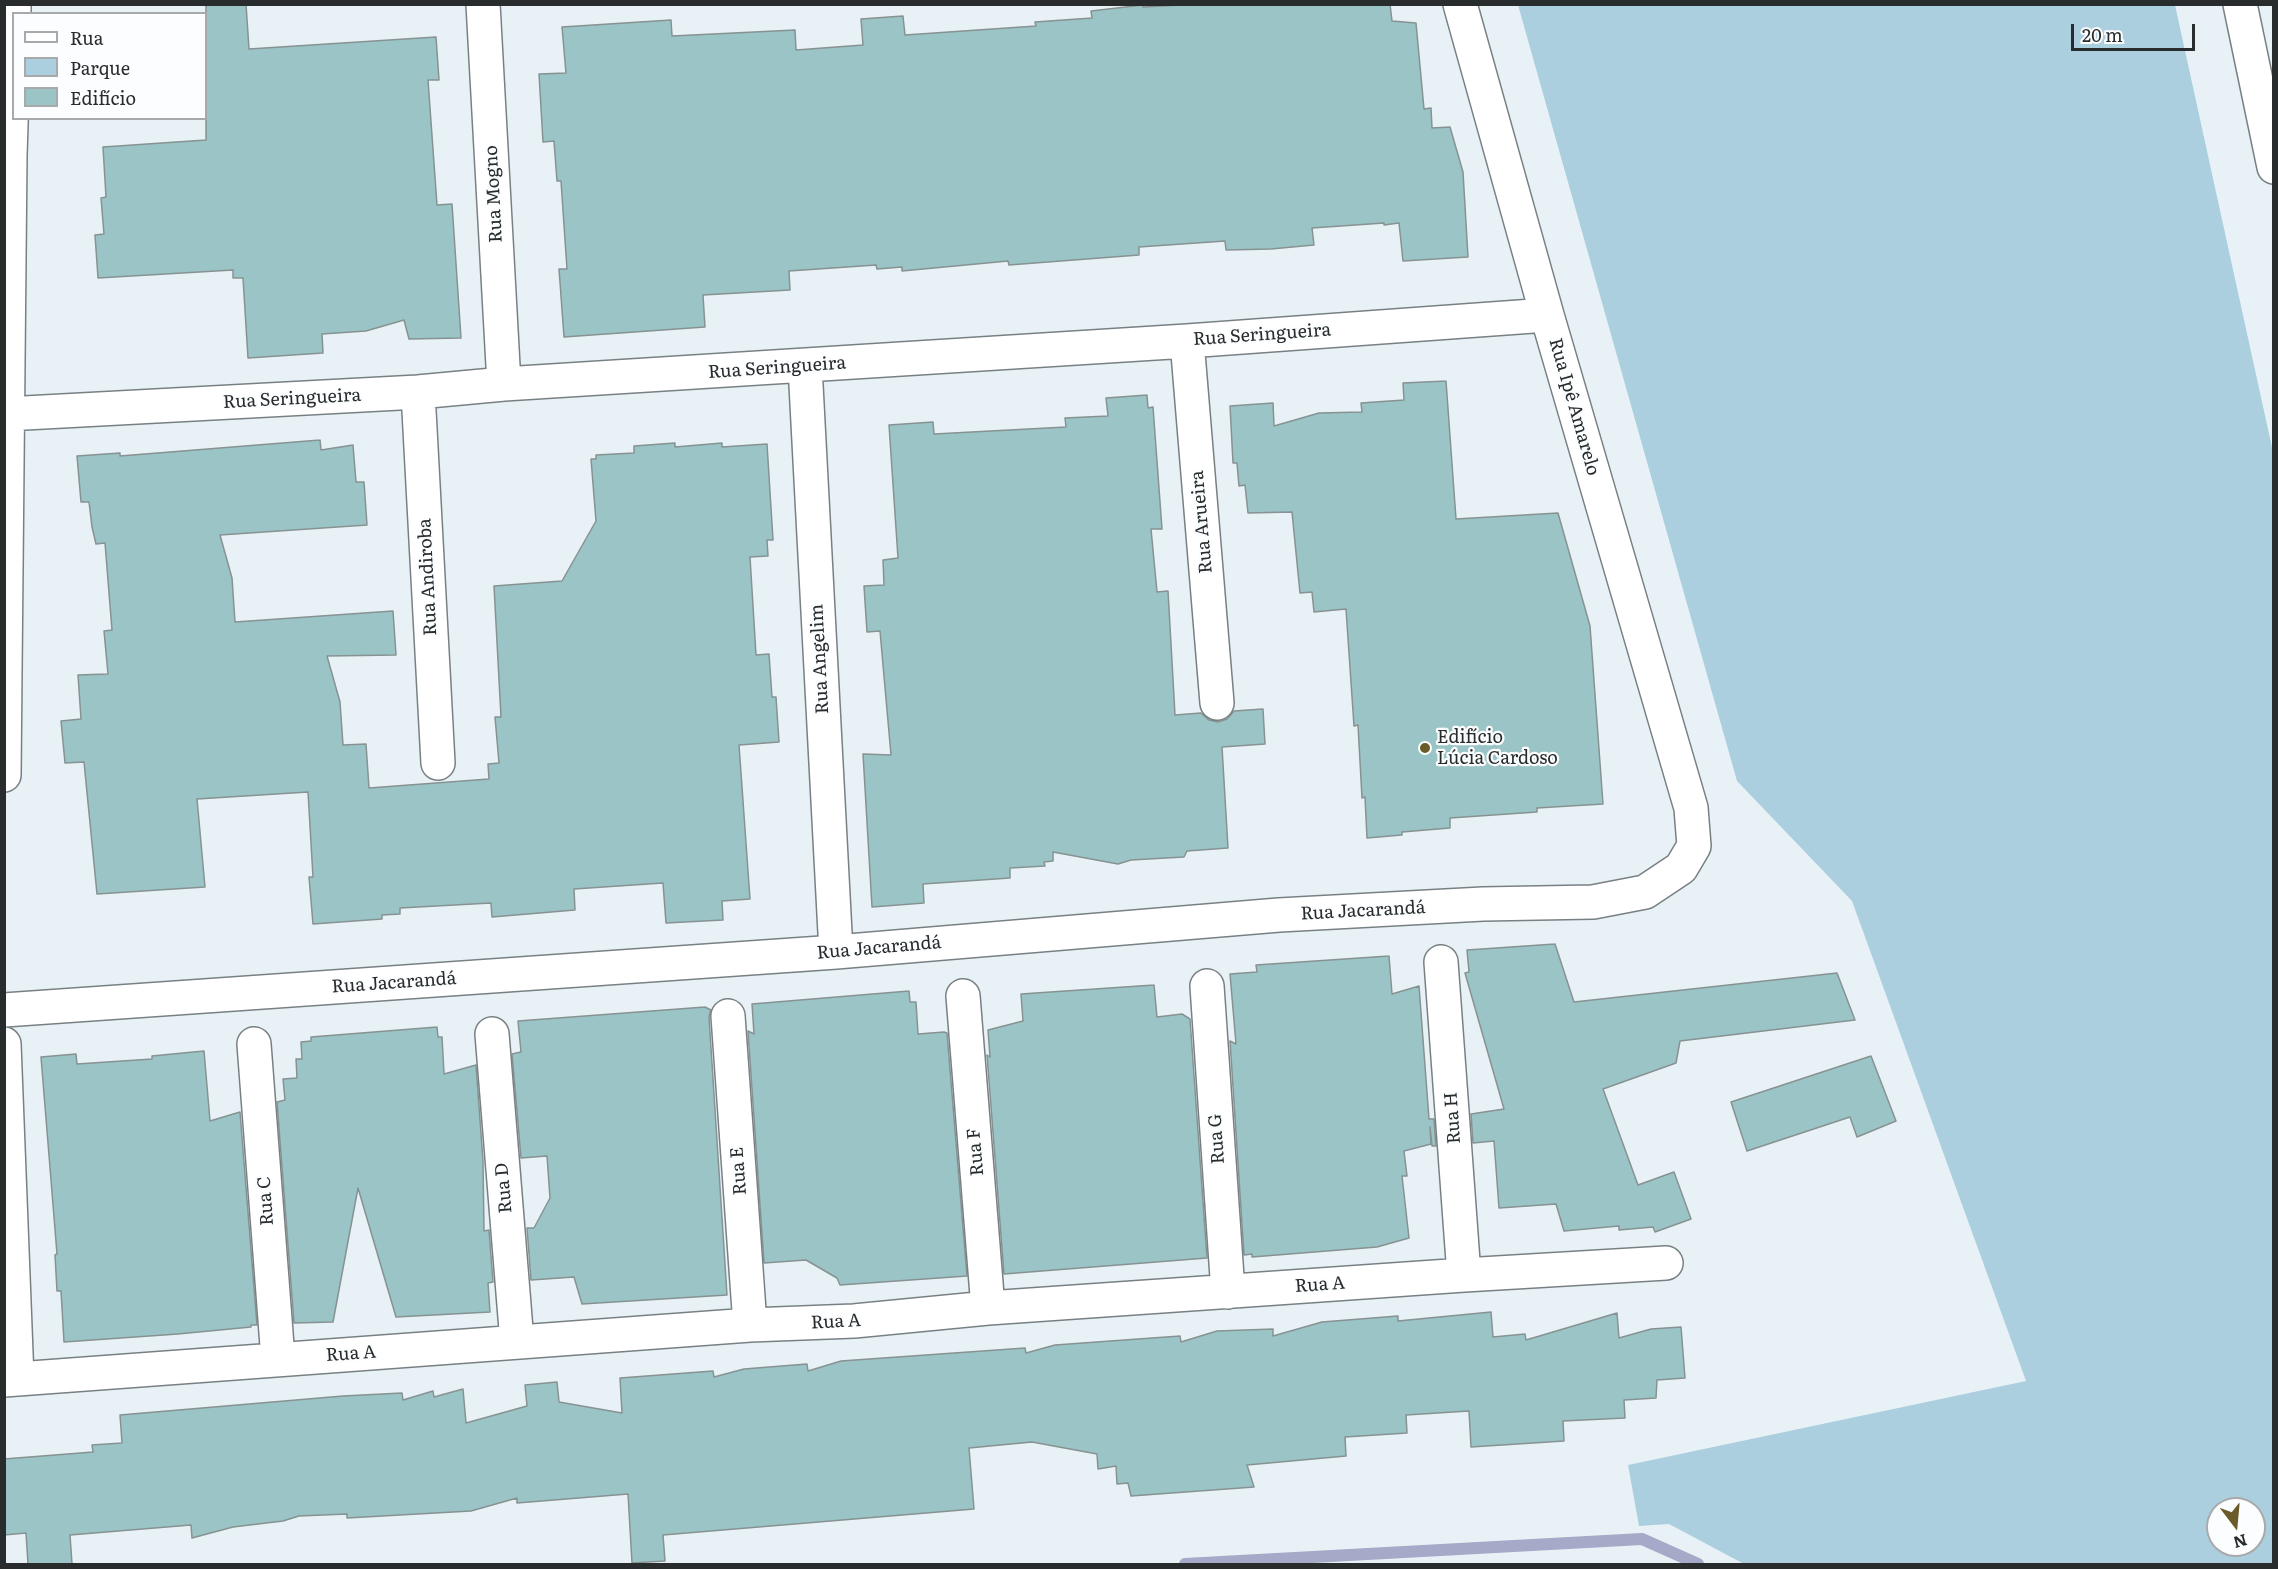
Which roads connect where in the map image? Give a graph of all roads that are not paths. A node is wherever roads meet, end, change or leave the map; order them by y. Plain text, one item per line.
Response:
1 (483, 4) edge
2 (1460, 4) edge
3 (2240, 4) edge
4 (12, 82) edge
5 (2274, 167) edge
6 (1547, 315) junction
7 (1187, 341) junction
8 (805, 366) junction
9 (504, 384) junction
10 (418, 392) junction
11 (6, 414) junction
12 (1217, 703) dead end
13 (438, 763) dead end
14 (4, 775) edge
15 (1691, 808) joint
16 (836, 952) junction
17 (1442, 962) dead end
18 (1207, 986) dead end
19 (963, 996) dead end
20 (4, 1010) edge
21 (728, 1016) dead end
22 (492, 1034) dead end
23 (4, 1044) edge
24 (254, 1044) dead end
25 (1666, 1263) dead end
26 (1464, 1275) junction
27 (1228, 1292) junction
28 (988, 1308) junction
29 (750, 1325) junction
30 (517, 1342) junction
31 (278, 1359) junction
32 (11, 1379) edge

1 - 9 street, Rua Mogno
2 - 6 street, Rua Ipê Amarelo
3 - 5 street
4 - 11 street
6 - 7 street, Rua Seringueira
6 - 15 street, Rua Ipê Amarelo
7 - 8 street, Rua Seringueira
7 - 12 street, Rua Arueira
8 - 9 street, Rua Seringueira
8 - 16 street, Rua Angelim
9 - 10 street, Rua Seringueira
10 - 11 street, Rua Seringueira
10 - 13 street, Rua Andiroba
11 - 14 street
15 - 16 street, Rua Jacarandá
16 - 20 street, Rua Jacarandá
17 - 26 street, Rua H
18 - 27 street, Rua G
19 - 28 street, Rua F
21 - 29 street, Rua E
22 - 30 street, Rua D
23 - 32 street
24 - 31 street, Rua C
25 - 26 street, Rua A
26 - 27 street, Rua A
27 - 28 street, Rua A
28 - 29 street, Rua A
29 - 30 street, Rua A
30 - 31 street, Rua A
31 - 32 street, Rua A

